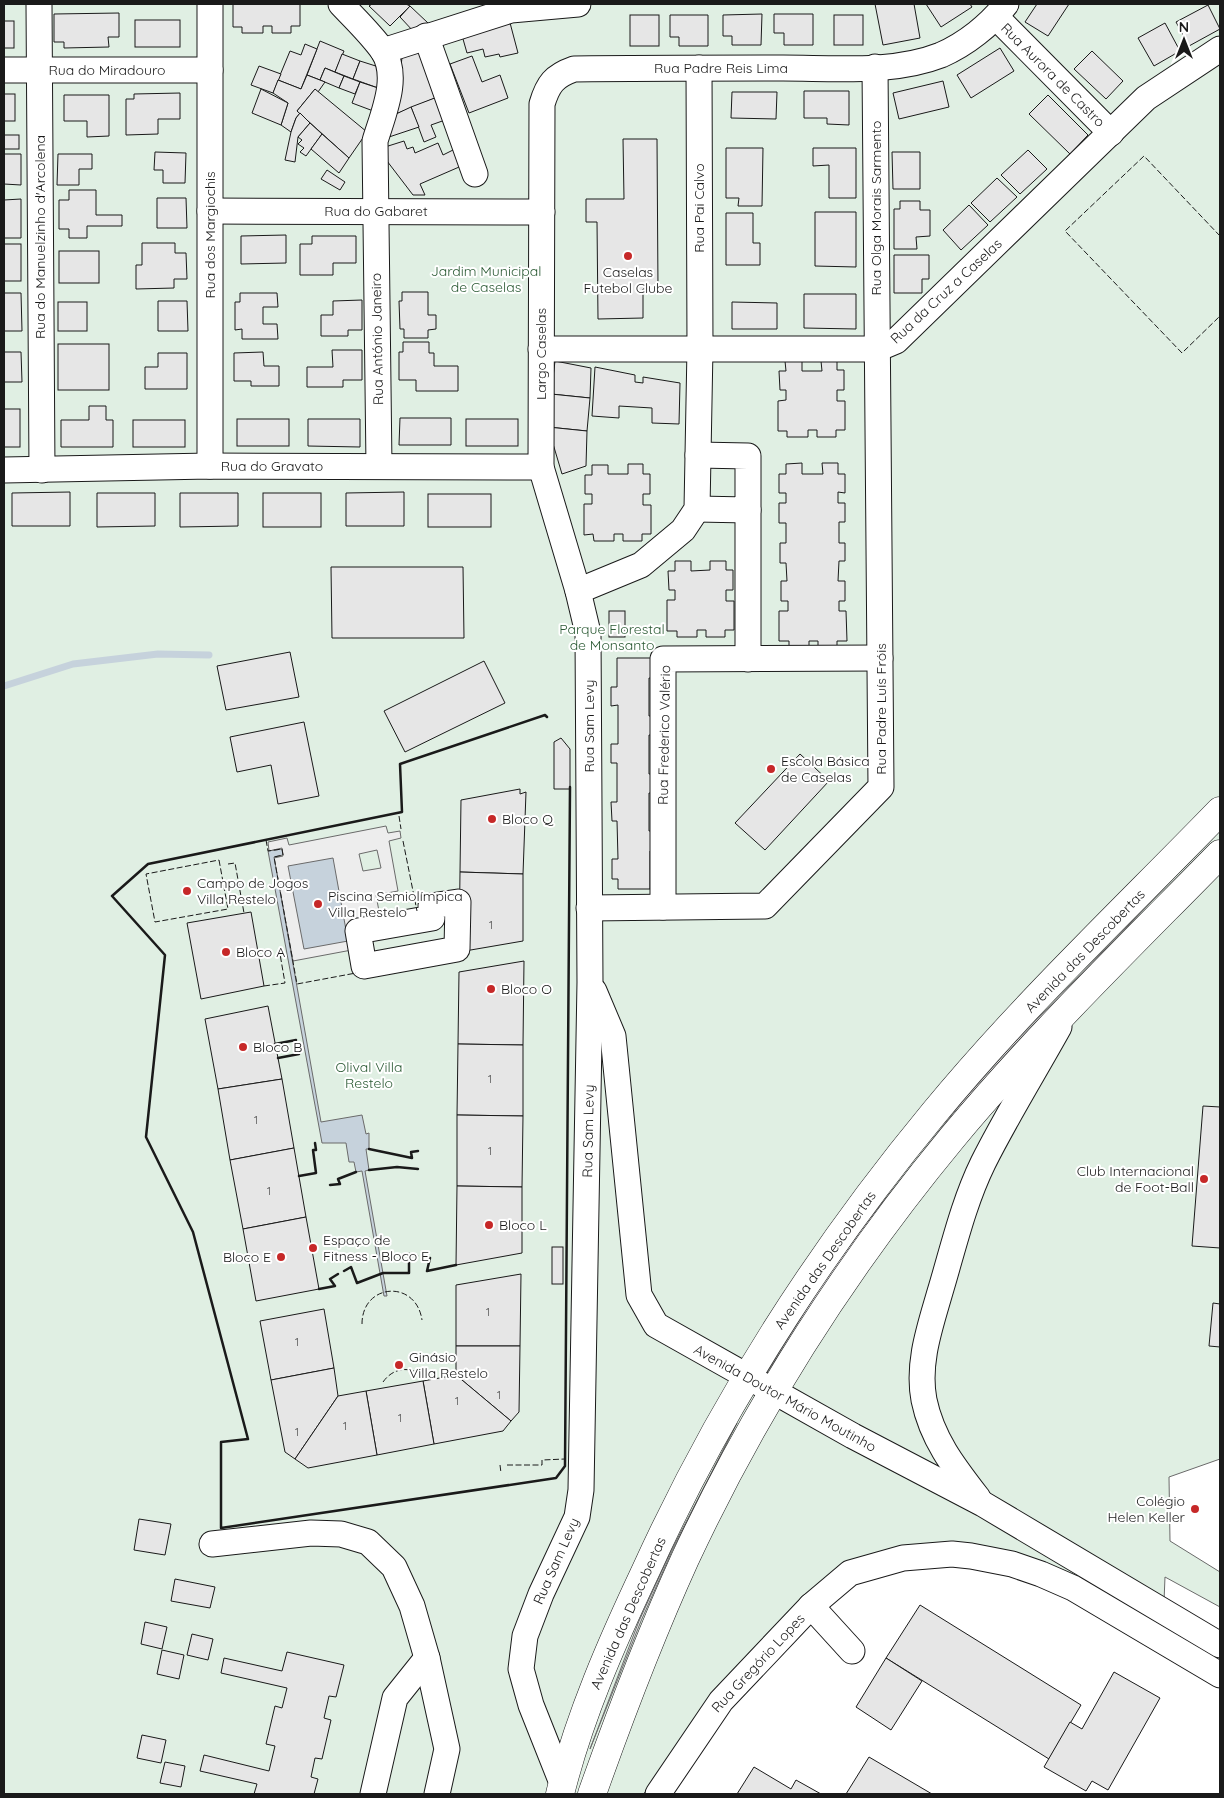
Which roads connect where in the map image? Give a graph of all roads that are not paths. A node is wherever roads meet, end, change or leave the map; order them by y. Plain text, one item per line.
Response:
1 (39, 4) edge
2 (210, 4) edge
3 (341, 4) edge
4 (578, 4) edge
5 (1001, 10) edge
6 (426, 36) junction
7 (1220, 49) edge
8 (383, 51) junction
9 (875, 67) junction
10 (699, 68) junction
11 (4, 70) edge
12 (40, 70) junction
13 (210, 70) junction
14 (1111, 133) junction
15 (475, 174) dead end
16 (210, 211) junction
17 (376, 211) junction
18 (542, 212) junction
19 (541, 348) junction
20 (700, 348) junction
21 (877, 349) junction
22 (698, 455) junction
23 (210, 466) junction
24 (379, 466) junction
25 (540, 467) junction
26 (4, 470) edge
27 (42, 470) junction
28 (697, 509) junction
29 (748, 510) junction
30 (578, 591) junction
31 (880, 658) junction
32 (748, 659) junction
33 (1220, 811) edge
34 (1220, 854) edge
35 (663, 907) junction
36 (589, 908) junction
37 (590, 982) junction
38 (1069, 1009) junction
39 (746, 1377) junction
40 (774, 1392) junction
41 (991, 1510) junction
42 (212, 1544) dead end
43 (971, 1556) junction
44 (811, 1606) junction
45 (1220, 1645) edge
46 (852, 1651) dead end
47 (427, 1658) junction
48 (1220, 1675) edge
49 (564, 1791) edge
50 (657, 1793) edge
51 (372, 1794) edge
52 (437, 1794) edge
53 (592, 1794) edge

1 - 12 street, Rua do Manuelzinho d'Arcolena
2 - 13 street, Rua dos Margiochis
3 - 8 street
4 - 6 street
5 - 9 street, Rua Padre Reis Lima
5 - 14 street, Rua Aurora de Castro
6 - 8 street
6 - 15 street
7 - 14 street, Rua da Cruz a Caselas
8 - 17 street, Rua António Janeiro
9 - 10 street, Rua Padre Reis Lima
9 - 21 street, Rua Olga Morais Sarmento
10 - 18 street, Rua Padre Reis Lima
10 - 20 street, Rua Pai Calvo
11 - 12 street, Rua do Miradouro
12 - 13 street, Rua do Miradouro
12 - 27 street, Rua do Manuelzinho d'Arcolena
13 - 16 street, Rua dos Margiochis
14 - 21 street, Rua da Cruz a Caselas
16 - 17 street, Rua do Gabaret
16 - 23 street, Rua dos Margiochis
17 - 18 street, Rua do Gabaret
17 - 24 street, Rua António Janeiro
18 - 19 street, Largo Caselas
19 - 20 street, Rua da Cruz a Caselas
19 - 25 street, Largo Caselas
20 - 21 street, Rua da Cruz a Caselas
20 - 22 street, Rua Pai Calvo
21 - 31 street, Rua Padre Luís Fróis
22 - 28 street, Rua Pai Calvo
22 - 29 street
23 - 24 street, Rua do Gravato
23 - 27 street, Rua do Gravato
24 - 25 street, Rua do Gravato
25 - 30 street, Rua Sam Levy
26 - 27 street, Rua do Gravato
28 - 29 street
28 - 30 street
29 - 32 street
30 - 36 street, Rua Sam Levy
31 - 32 street, Rua Frederico Valério
31 - 35 street, Rua Padre Luís Fróis
32 - 35 street, Rua Frederico Valério
33 - 39 main road, Avenida das Descobertas
34 - 38 main road, Avenida das Descobertas
35 - 36 street, Rua Padre Luís Fróis
36 - 37 street, Rua Sam Levy
37 - 39 street, Avenida Doutor Mário Moutinho
37 - 49 street, Rua Sam Levy
38 - 40 main road, Avenida das Descobertas
38 - 41 street
39 - 40 street, Avenida Doutor Mário Moutinho
39 - 49 main road, Avenida das Descobertas
40 - 41 street, Avenida Doutor Mário Moutinho
40 - 53 main road, Avenida das Descobertas
41 - 43 street
41 - 45 street, Avenida Doutor Mário Moutinho
42 - 47 street
43 - 44 street, Rua Gregório Lopes
43 - 48 street
44 - 46 street
44 - 50 street, Rua Gregório Lopes
47 - 51 street
47 - 52 street

